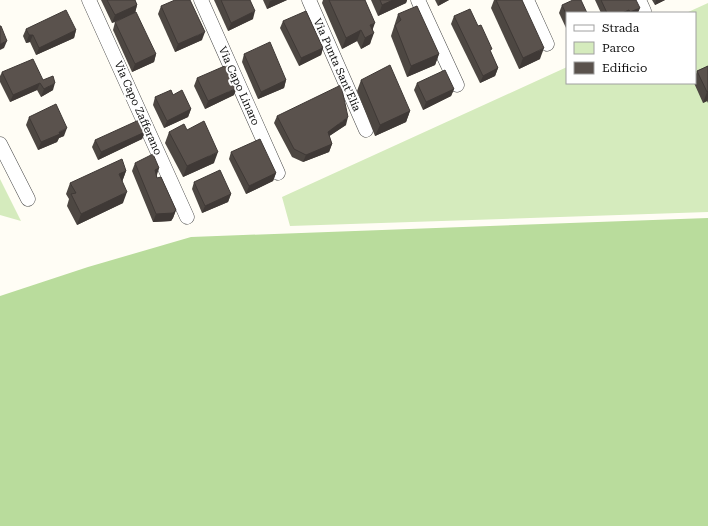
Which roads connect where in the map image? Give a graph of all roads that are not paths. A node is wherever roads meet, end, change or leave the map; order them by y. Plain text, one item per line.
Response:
1 (89, 0) edge
2 (200, 0) edge
3 (309, 0) edge
4 (418, 0) edge
5 (527, 0) edge
6 (546, 44) dead end
7 (457, 85) dead end
8 (366, 130) dead end
9 (0, 144) edge
10 (278, 173) dead end
11 (28, 199) dead end
12 (187, 217) dead end

1 - 12 street, Via Capo Zafferano
2 - 10 street, Via Capo Linaro
3 - 8 street, Via Punta Sant'Elia
4 - 7 street
5 - 6 street
9 - 11 street

